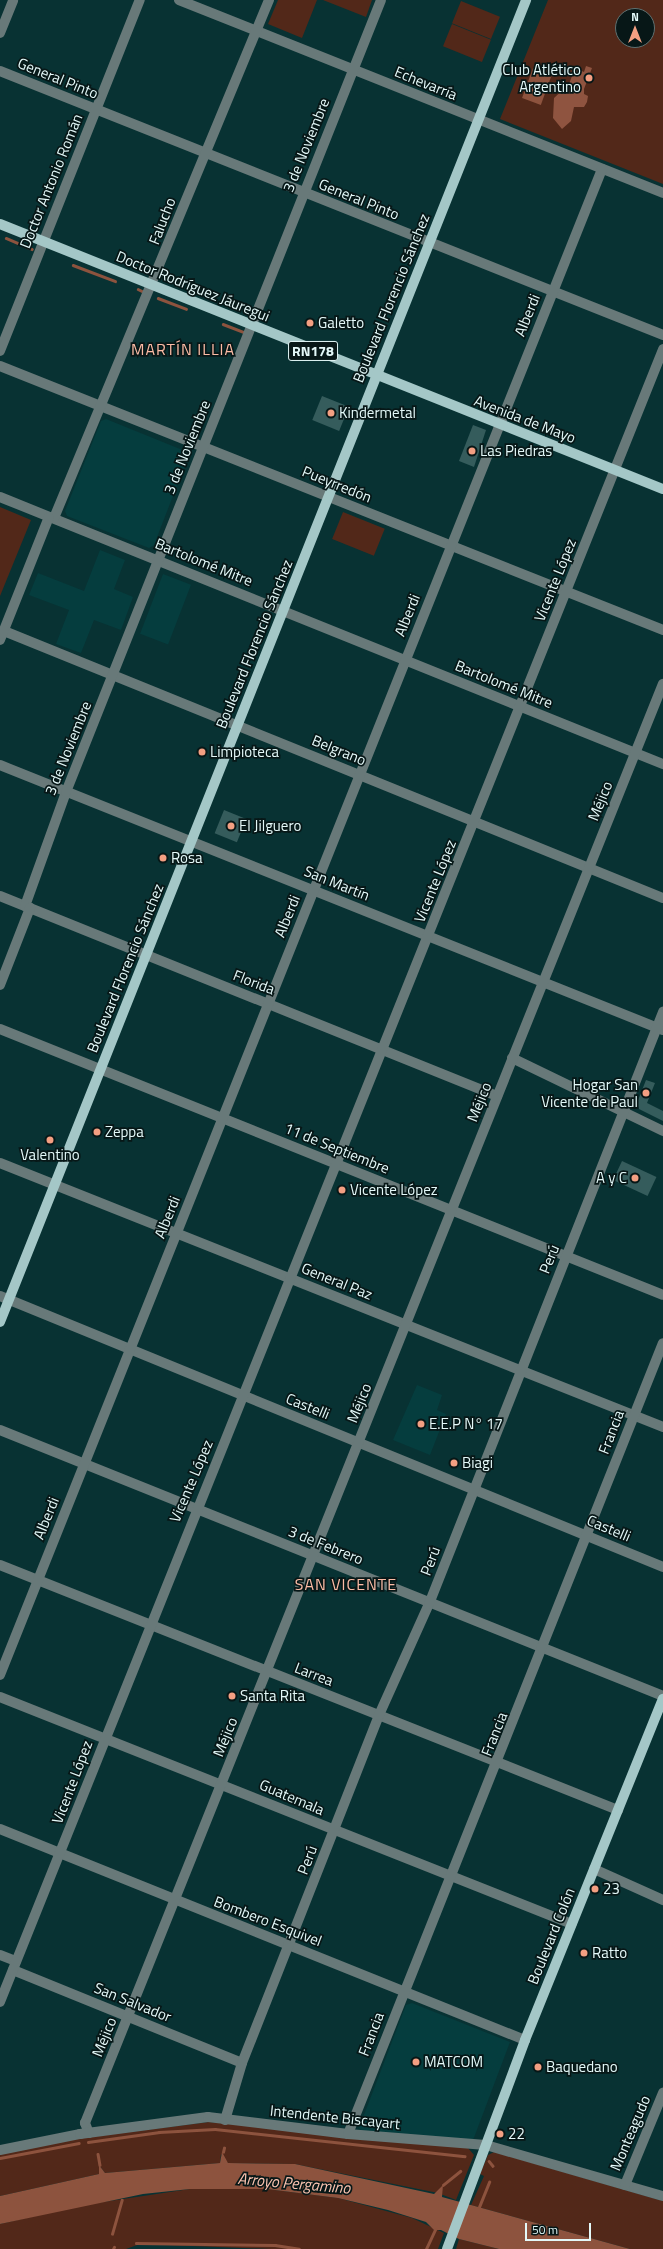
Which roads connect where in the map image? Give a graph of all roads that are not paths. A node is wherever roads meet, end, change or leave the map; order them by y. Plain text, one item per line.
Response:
1 (13, 0) edge
2 (140, 0) edge
3 (179, 0) edge
4 (269, 0) edge
5 (381, 0) edge
6 (526, 0) edge
7 (257, 31) junction
8 (0, 33) edge
9 (353, 69) junction
10 (0, 71) edge
11 (96, 110) junction
12 (478, 121) junction
13 (205, 153) junction
14 (602, 169) junction
15 (303, 193) junction
16 (663, 193) edge
17 (0, 224) edge
18 (43, 242) junction
19 (428, 243) junction
20 (153, 285) junction
21 (552, 292) junction
22 (251, 326) junction
23 (663, 335) edge
24 (663, 349) edge
25 (0, 351) edge
26 (0, 366) edge
27 (375, 376) junction
28 (101, 405) junction
29 (500, 425) junction
30 (203, 446) junction
31 (615, 470) junction
32 (663, 489) edge
33 (0, 497) edge
34 (329, 497) junction
35 (52, 518) junction
36 (451, 546) junction
37 (158, 559) junction
38 (567, 591) junction
39 (284, 610) junction
40 (663, 630) edge
41 (2, 635) edge
42 (405, 660) junction
43 (113, 675) junction
44 (663, 684) edge
45 (520, 706) junction
46 (238, 725) junction
47 (635, 753) junction
48 (663, 764) edge
49 (0, 765) edge
50 (360, 774) junction
51 (66, 792) junction
52 (475, 821) junction
53 (192, 842) junction
54 (589, 868) junction
55 (314, 890) junction
56 (0, 896) edge
57 (663, 898) edge
58 (28, 907) junction
59 (429, 935) junction
60 (146, 956) junction
61 (544, 982) junction
62 (0, 985) edge
63 (269, 1004) junction
64 (663, 1012) edge
65 (0, 1029) edge
66 (660, 1029) edge
67 (383, 1049) junction
68 (512, 1058) junction
69 (101, 1069) junction
70 (497, 1096) junction
71 (624, 1111) junction
72 (223, 1118) junction
73 (663, 1131) edge
74 (0, 1163) edge
75 (337, 1163) junction
76 (54, 1185) junction
77 (451, 1210) junction
78 (177, 1233) junction
79 (566, 1258) junction
80 (291, 1279) junction
81 (663, 1295) edge
82 (3, 1300) edge
83 (0, 1322) edge
84 (406, 1325) junction
85 (663, 1343) edge
86 (130, 1350) junction
87 (520, 1371) junction
88 (244, 1396) junction
89 (633, 1416) junction
90 (663, 1427) edge
91 (0, 1430) edge
92 (360, 1443) junction
93 (85, 1463) junction
94 (474, 1488) junction
95 (196, 1508) junction
96 (589, 1536) junction
97 (315, 1556) junction
98 (0, 1565) edge
99 (663, 1567) edge
100 (38, 1581) junction
101 (429, 1604) junction
102 (149, 1625) junction
103 (544, 1648) junction
104 (267, 1672) junction
105 (0, 1675) edge
106 (0, 1697) edge
107 (663, 1698) edge
108 (379, 1716) junction
109 (105, 1738) junction
110 (498, 1764) junction
111 (222, 1784) junction
112 (618, 1810) junction
113 (0, 1829) edge
114 (334, 1832) junction
115 (60, 1854) junction
116 (594, 1869) junction
117 (451, 1876) junction
118 (663, 1900) edge
119 (176, 1901) junction
120 (572, 1924) junction
121 (289, 1946) junction
122 (0, 1955) edge
123 (14, 1966) junction
124 (404, 1991) junction
125 (0, 2002) edge
126 (128, 2016) junction
127 (525, 2040) junction
128 (242, 2063) junction
129 (663, 2093) edge
130 (225, 2120) junction
131 (89, 2133) junction
132 (348, 2134) junction
133 (486, 2146) junction
134 (0, 2150) edge
135 (625, 2185) junction
136 (663, 2196) edge
137 (447, 2249) edge

1 - 8 street
2 - 11 street, Doctor Antonio Román
3 - 7 street, Echevarría
4 - 7 street, Falucho
5 - 9 street, 3 de Noviembre
6 - 12 main road, Boulevard Florencio Sánchez
7 - 9 street, Echevarría
7 - 13 street, Falucho
9 - 12 street, Echevarría
9 - 15 street, 3 de Noviembre
10 - 11 street, General Pinto
11 - 13 street, General Pinto
11 - 18 street, Doctor Antonio Román
12 - 14 street, Echevarría
12 - 19 main road, Boulevard Florencio Sánchez
13 - 15 street, General Pinto
13 - 20 street, Falucho
14 - 16 street, Echevarría
14 - 21 street, Alberdi
15 - 19 street, General Pinto
15 - 22 street, 3 de Noviembre
17 - 18 main road, Doctor Rodríguez Jáuregui / RN178
18 - 20 main road, Doctor Rodríguez Jáuregui / RN178
18 - 25 street, Doctor Antonio Román
19 - 21 street, General Pinto
19 - 27 main road, Boulevard Florencio Sánchez
20 - 22 main road, Doctor Rodríguez Jáuregui / RN178
20 - 28 street, Falucho
21 - 23 street, General Pinto
21 - 29 street, Alberdi
22 - 27 main road, Doctor Rodríguez Jáuregui / RN178
22 - 30 street, 3 de Noviembre
24 - 31 street, Vicente López
26 - 28 street, Pueyrredón
27 - 29 main road, Avenida de Mayo / RN178
27 - 34 main road, Boulevard Florencio Sánchez
28 - 30 street, Pueyrredón
28 - 35 street, Falucho
29 - 31 main road, Avenida de Mayo / RN178
29 - 36 street, Alberdi
30 - 34 street, Pueyrredón
30 - 37 street, 3 de Noviembre
31 - 32 main road, Avenida de Mayo / RN178
31 - 38 street, Vicente López
33 - 35 street, Bartolomé Mitre
34 - 36 street, Pueyrredón
34 - 39 main road, Boulevard Florencio Sánchez
35 - 37 street, Bartolomé Mitre
35 - 41 street, Falucho
36 - 38 street, Pueyrredón
36 - 42 street, Alberdi
37 - 39 street, Bartolomé Mitre
37 - 43 street, 3 de Noviembre
38 - 40 street, Pueyrredón
38 - 45 street, Vicente López
39 - 42 street, Bartolomé Mitre
39 - 46 main road, Boulevard Florencio Sánchez
41 - 43 street, Belgrano
42 - 45 street, Bartolomé Mitre
42 - 50 street, Alberdi
43 - 46 street, Belgrano
43 - 51 street, 3 de Noviembre
44 - 47 street, Méjico
45 - 47 street, Bartolomé Mitre
45 - 52 street, Vicente López
46 - 50 street, Belgrano
46 - 53 main road, Boulevard Florencio Sánchez
47 - 48 street, Bartolomé Mitre
47 - 54 street, Méjico
49 - 51 street, San Martín
50 - 52 street, Belgrano
50 - 55 street, Alberdi
51 - 53 street, San Martín
51 - 58 street, 3 de Noviembre
52 - 54 street, Belgrano
52 - 59 street, Vicente López
53 - 55 street, San Martín
53 - 60 main road, Boulevard Florencio Sánchez
54 - 57 street, Belgrano
54 - 61 street, Méjico
55 - 59 street, San Martín
55 - 63 street, Alberdi
56 - 58 street, Florida
58 - 60 street, Florida
58 - 62 street, 3 de Noviembre
59 - 61 street, San Martín
59 - 67 street, Vicente López
60 - 63 street, Florida
60 - 69 main road, Boulevard Florencio Sánchez
61 - 66 street, San Martín
61 - 68 street, Méjico
63 - 67 street, Florida
63 - 72 street, Alberdi
64 - 66 street, Perú
65 - 69 street, 11 de Septiembre
66 - 71 street, Perú
67 - 70 street, Florida
67 - 75 street, Vicente López
68 - 70 street, Méjico
68 - 71 street
69 - 72 street, 11 de Septiembre
69 - 76 main road, Boulevard Florencio Sánchez
70 - 77 street, Méjico
71 - 73 street
71 - 79 street, Perú
72 - 75 street, 11 de Septiembre
72 - 78 street, Alberdi
74 - 76 street, General Paz
75 - 77 street, 11 de Septiembre
75 - 80 street, Vicente López
76 - 78 street, General Paz
76 - 82 main road, Boulevard Florencio Sánchez
77 - 79 street, 11 de Septiembre
77 - 84 street, Méjico
78 - 80 street, General Paz
78 - 86 street, Alberdi
79 - 81 street, 11 de Septiembre
79 - 87 street, Perú
80 - 84 street, General Paz
80 - 88 street, Vicente López
82 - 83 main road, Boulevard Florencio Sánchez
82 - 86 street, Castelli
84 - 87 street, General Paz
84 - 92 street, Méjico
85 - 89 street, Francia
86 - 88 street, Castelli
86 - 93 street, Alberdi
87 - 89 street, General Paz
87 - 94 street, Perú
88 - 92 street, Castelli
88 - 95 street, Vicente López
89 - 90 street, General Paz
89 - 96 street, Francia
91 - 93 street, 3 de Febrero
92 - 94 street, Castelli
92 - 97 street, Méjico
93 - 95 street, 3 de Febrero
93 - 100 street, Alberdi
94 - 96 street, Castelli
94 - 101 street, Perú
95 - 97 street, 3 de Febrero
95 - 102 street, Vicente López
96 - 99 street, Castelli
96 - 103 street, Francia
97 - 101 street, 3 de Febrero
97 - 104 street, Méjico
98 - 100 street, Larrea
100 - 102 street, Larrea
100 - 105 street, Alberdi
101 - 103 street, 3 de Febrero
101 - 108 street, Perú
102 - 104 street, Larrea
102 - 109 street, Vicente López
103 - 107 street, 3 de Febrero
103 - 110 street, Francia
104 - 108 street, Larrea
104 - 111 street, Méjico
106 - 109 street, Guatemala
107 - 112 main road, Boulevard Colón
108 - 110 street, Larrea
108 - 114 street, Perú
109 - 111 street, Guatemala
109 - 115 street, Vicente López
110 - 112 street, Larrea
110 - 117 street, Francia
111 - 114 street, Guatemala
111 - 119 street, Méjico
112 - 116 main road, Boulevard Colón
113 - 115 street, Bombero Esquivel
114 - 117 street, Guatemala
114 - 121 street, Perú
115 - 119 street, Bombero Esquivel
115 - 123 street, Vicente López
116 - 118 street
116 - 120 main road, Boulevard Colón
117 - 120 street, Guatemala
117 - 124 street, Francia
119 - 121 street, Bombero Esquivel
119 - 126 street, Méjico
120 - 127 main road, Boulevard Colón
121 - 124 street, Bombero Esquivel
121 - 128 street, Perú
122 - 123 street, San Salvador
123 - 125 street, Vicente López
123 - 126 street, San Salvador
124 - 127 street, Bombero Esquivel
124 - 132 street, Francia
126 - 128 street, San Salvador
126 - 131 street, Méjico
127 - 133 main road, Boulevard Colón
128 - 130 street, Perú
129 - 135 street, Monteagudo
130 - 131 street, Intendente Biscayart
130 - 132 street, Intendente Biscayart
131 - 134 street, Intendente Biscayart
132 - 133 street, Intendente Biscayart
133 - 135 street, Intendente Biscayart
133 - 137 main road, Boulevard Colón
135 - 136 street, Intendente Biscayart

